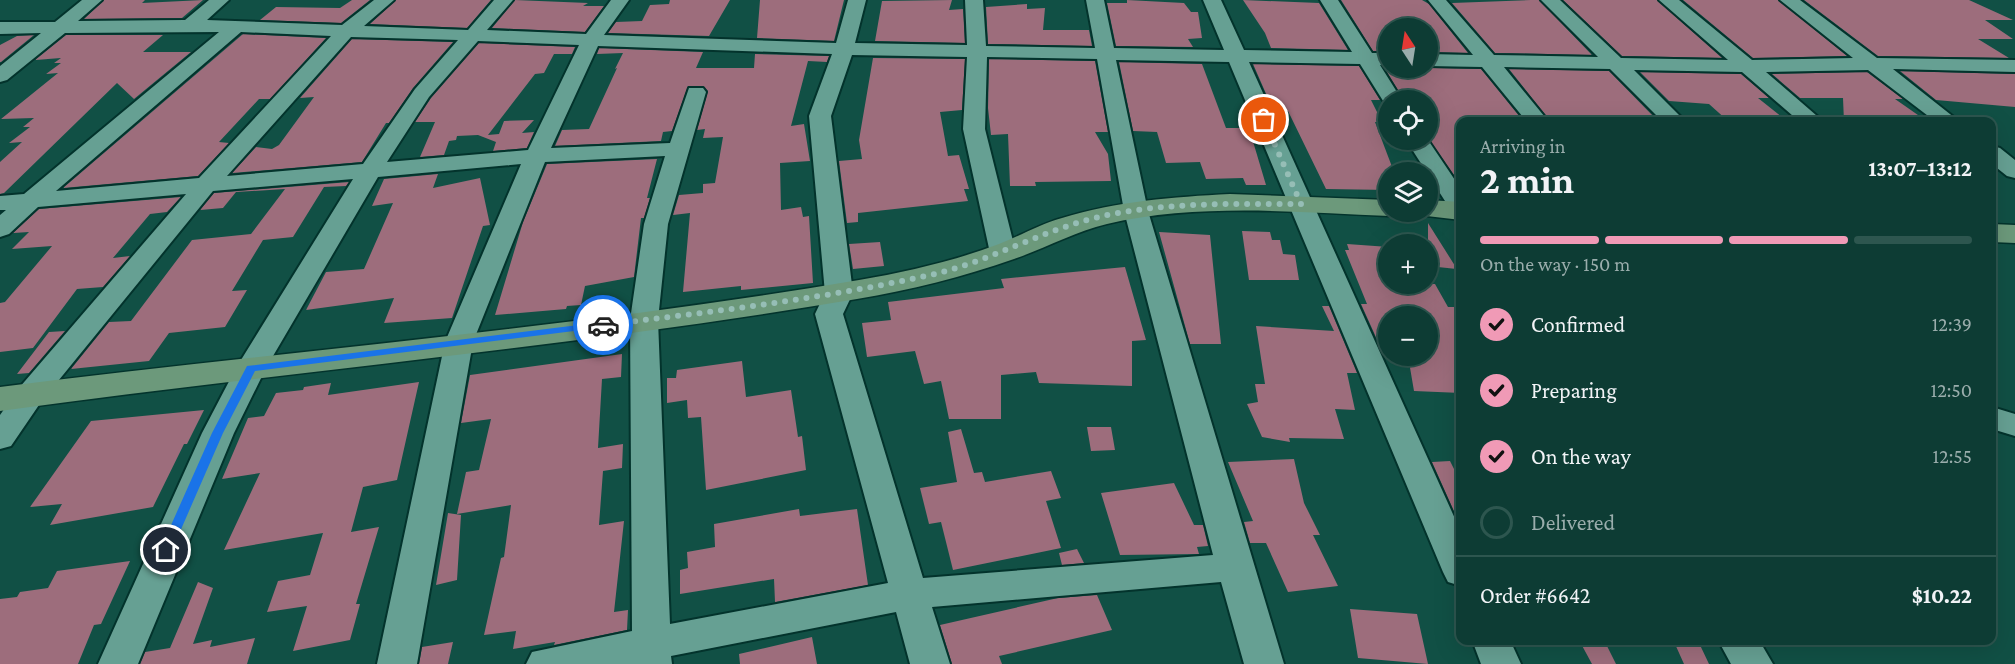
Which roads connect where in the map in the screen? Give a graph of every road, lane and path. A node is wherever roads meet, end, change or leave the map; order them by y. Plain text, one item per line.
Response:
1 (93, 0) edge
2 (220, 0) edge
3 (385, 0) edge
4 (504, 0) edge
5 (620, 0) edge
6 (857, 0) edge
7 (974, 0) edge
8 (1095, 0) edge
9 (1212, 0) edge
10 (1329, 0) edge
11 (1437, 0) edge
12 (1550, 0) edge
13 (1668, 0) edge
14 (1789, 0) edge
15 (190, 25) junction
16 (237, 26) junction
17 (57, 27) junction
18 (0, 28) edge
19 (345, 32) junction
20 (474, 35) junction
21 (591, 40) junction
22 (844, 49) junction
23 (977, 52) junction
24 (1105, 56) junction
25 (1236, 56) junction
26 (1365, 59) junction
27 (1378, 59) edge
28 (1438, 60) edge
29 (1487, 62) junction
30 (1615, 65) junction
31 (1747, 66) junction
32 (2015, 66) edge
33 (0, 76) edge
34 (1385, 90) edge
35 (696, 92) dead end
36 (1535, 117) edge
37 (1671, 117) edge
38 (1808, 117) edge
39 (1943, 117) edge
40 (676, 149) junction
41 (1423, 150) edge
42 (536, 156) junction
43 (1996, 156) edge
44 (368, 171) junction
45 (2015, 171) edge
46 (206, 186) junction
47 (31, 200) junction
48 (1456, 201) edge
49 (0, 203) edge
50 (1301, 204) junction
51 (1378, 208) edge
52 (1438, 209) edge
53 (1456, 209) edge
54 (1136, 211) junction
55 (0, 229) edge
56 (1996, 233) edge
57 (2015, 234) edge
58 (1003, 253) junction
59 (839, 293) junction
60 (644, 320) junction
61 (459, 342) junction
62 (251, 368) junction
63 (15, 397) edge
64 (1996, 419) edge
65 (2015, 425) edge
66 (0, 438) edge
67 (1456, 560) edge
68 (1235, 567) junction
69 (911, 594) junction
70 (1493, 645) edge
71 (1741, 645) edge
72 (651, 655) edge
73 (118, 664) edge
74 (397, 664) edge
75 (546, 664) edge
76 (930, 664) edge
77 (1264, 664) edge
78 (1501, 664) edge
79 (1754, 664) edge

1 - 17 street
2 - 15 street
3 - 19 street
4 - 20 street
5 - 21 street
6 - 22 street
7 - 23 street
8 - 24 street
9 - 25 street
10 - 26 street
11 - 29 street
12 - 30 street
13 - 31 street
14 - 39 street
15 - 16 street
15 - 17 street
16 - 19 street
16 - 47 street
17 - 18 street
17 - 33 street
19 - 20 street
19 - 46 street
20 - 21 street
20 - 44 street
21 - 22 street
21 - 42 street
22 - 23 street
22 - 59 street
23 - 24 street
23 - 58 street
24 - 25 street
24 - 54 street
25 - 26 street
25 - 50 street
26 - 27 street
26 - 34 street
28 - 29 street
29 - 30 street
29 - 36 street
30 - 31 street
30 - 37 street
31 - 32 street
31 - 38 street
35 - 40 street
40 - 42 street
40 - 60 street
41 - 48 street
42 - 44 street
42 - 61 street
43 - 45 street
44 - 46 street
44 - 62 street
46 - 47 street
46 - 63 street
47 - 49 street
47 - 55 street
50 - 51 main road
50 - 54 main road
50 - 67 street
52 - 53 main road
54 - 58 main road
54 - 68 street
56 - 57 main road
58 - 59 main road
59 - 60 main road
59 - 69 street
60 - 61 main road
60 - 72 street
61 - 62 main road
61 - 74 street
62 - 63 main road
62 - 73 street
63 - 66 street
64 - 65 street
68 - 69 street
68 - 77 street
69 - 72 street
69 - 76 street
70 - 78 street
71 - 79 street
72 - 75 street

